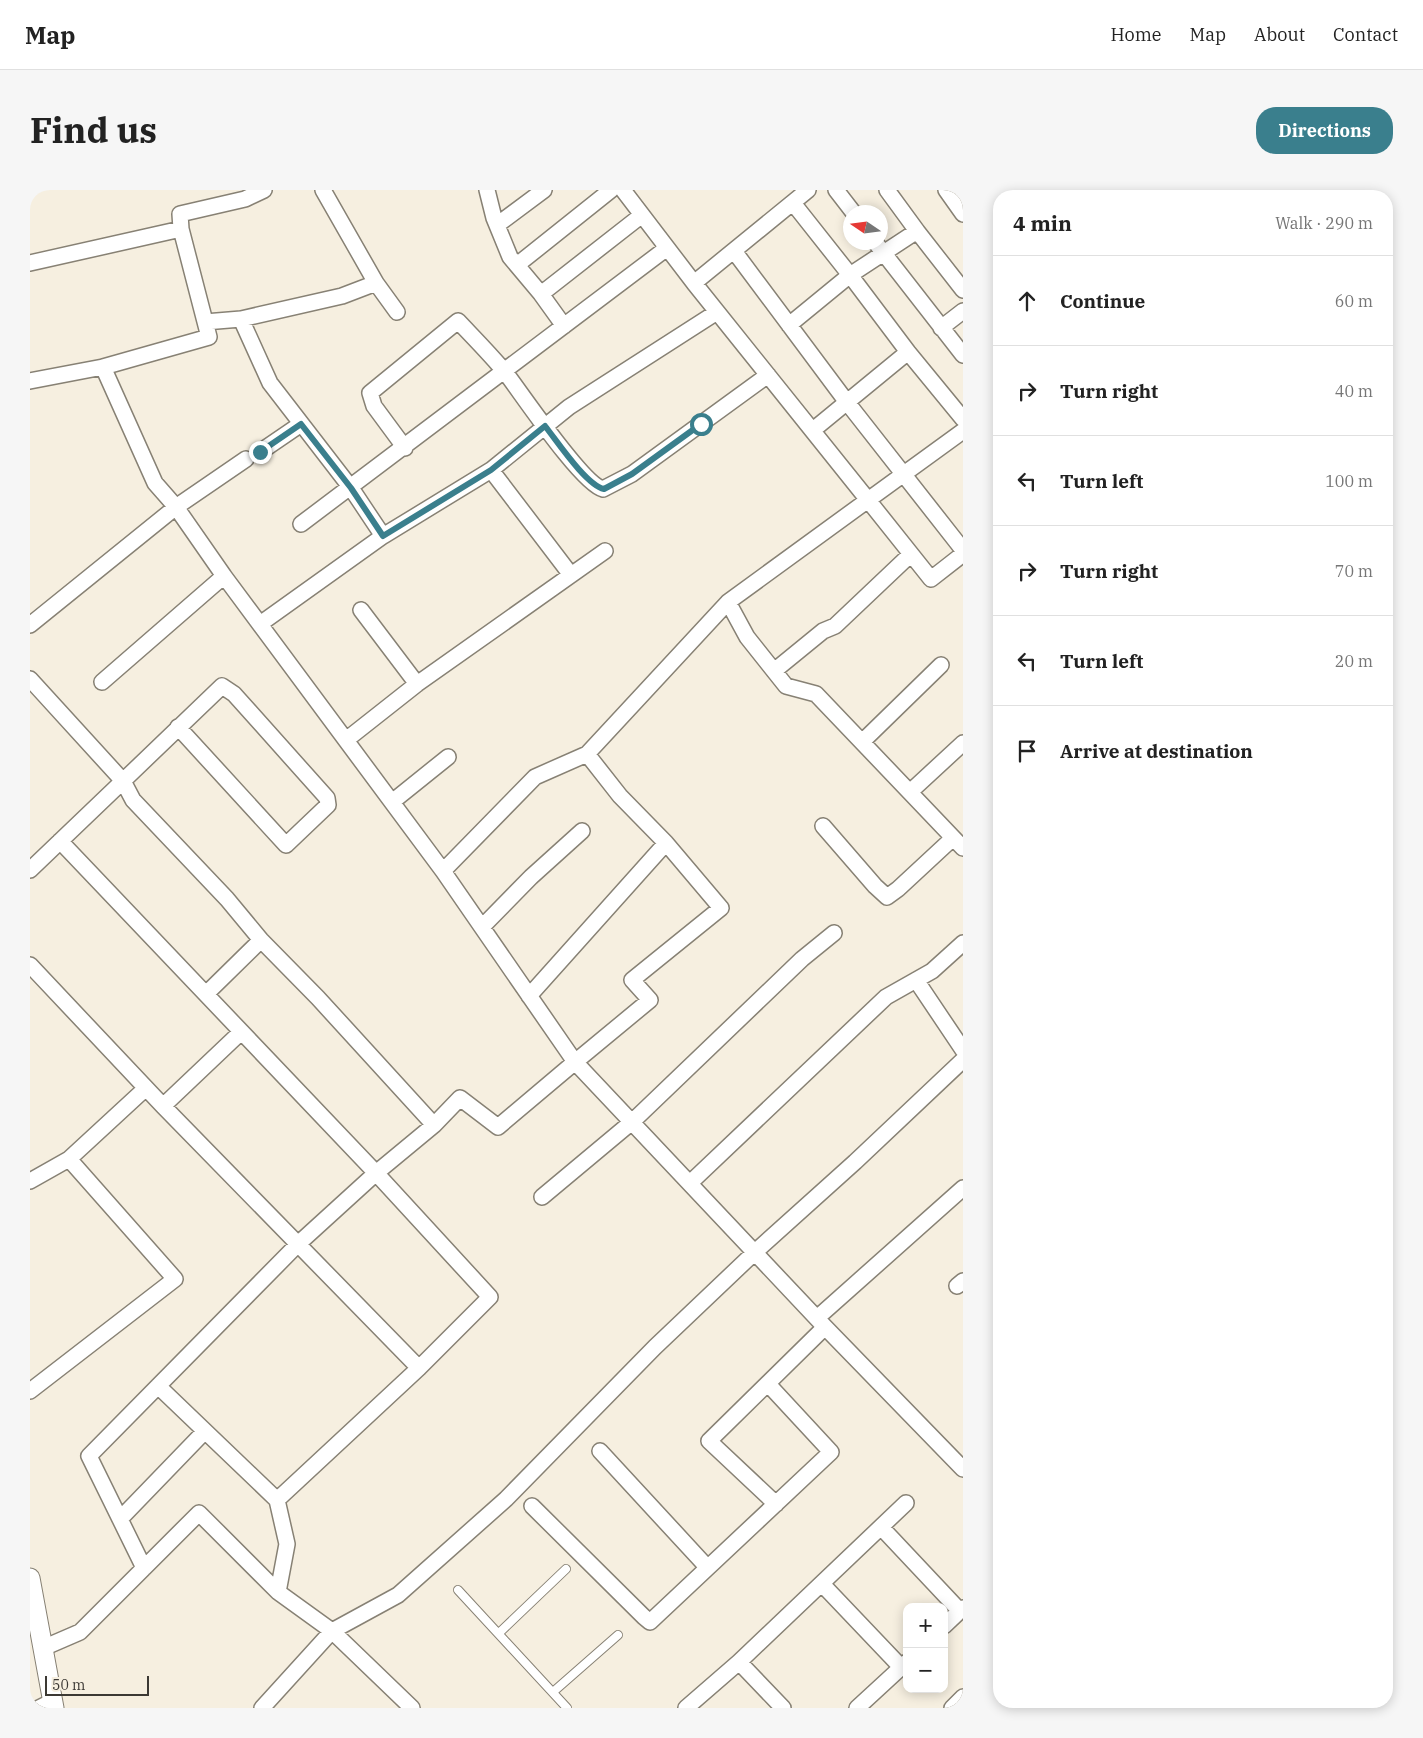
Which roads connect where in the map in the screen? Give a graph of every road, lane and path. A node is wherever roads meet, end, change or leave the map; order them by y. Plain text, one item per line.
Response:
1 (264, 190) edge
2 (323, 190) edge
3 (486, 190) edge
4 (544, 190) edge
5 (611, 190) edge
6 (623, 190) edge
7 (808, 190) edge
8 (836, 190) edge
9 (887, 190) edge
10 (946, 190) edge
11 (243, 195) edge
12 (793, 203) junction
13 (848, 205) edge
14 (963, 214) edge
15 (642, 215) junction
16 (497, 225) junction
17 (181, 229) junction
18 (917, 231) junction
19 (888, 244) edge
20 (667, 248) junction
21 (734, 250) junction
22 (877, 250) edge
23 (881, 250) edge
24 (30, 263) edge
25 (517, 265) junction
26 (850, 275) junction
27 (376, 283) junction
28 (694, 283) junction
29 (963, 290) edge
30 (541, 294) junction
31 (963, 311) edge
32 (397, 312) dead end
33 (717, 312) junction
34 (241, 319) junction
35 (205, 322) junction
36 (788, 325) junction
37 (564, 326) junction
38 (941, 328) junction
39 (908, 352) junction
40 (963, 355) edge
41 (103, 367) junction
42 (504, 372) junction
43 (768, 374) junction
44 (30, 381) edge
45 (846, 401) junction
46 (963, 419) edge
47 (301, 424) junction
48 (545, 426) junction
49 (813, 430) junction
50 (963, 431) edge
51 (405, 448) junction
52 (260, 452) dead end
53 (246, 459) dead end
54 (491, 470) junction
55 (903, 475) junction
56 (351, 488) junction
57 (868, 500) junction
58 (176, 507) junction
59 (302, 524) dead end
60 (383, 536) junction
61 (605, 551) dead end
62 (963, 552) edge
63 (911, 554) junction
64 (571, 575) junction
65 (224, 576) junction
66 (728, 602) junction
67 (361, 610) dead end
68 (260, 624) junction
69 (30, 626) edge
70 (941, 665) dead end
71 (774, 671) junction
72 (30, 679) edge
73 (102, 682) dead end
74 (417, 684) junction
75 (178, 727) junction
76 (346, 740) junction
77 (862, 742) junction
78 (963, 743) edge
79 (587, 754) junction
80 (448, 757) dead end
81 (123, 781) junction
82 (910, 792) junction
83 (392, 802) junction
84 (823, 826) dead end
85 (582, 831) dead end
86 (60, 841) junction
87 (666, 843) junction
88 (958, 843) edge
89 (30, 870) edge
90 (444, 871) junction
91 (482, 927) junction
92 (834, 933) dead end
93 (262, 940) junction
94 (963, 943) edge
95 (32, 971) edge
96 (916, 980) junction
97 (206, 994) junction
98 (529, 996) junction
99 (241, 1032) junction
100 (963, 1050) edge
101 (963, 1060) edge
102 (575, 1062) junction
103 (146, 1088) junction
104 (163, 1106) junction
105 (632, 1122) junction
106 (434, 1125) junction
107 (69, 1159) junction
108 (376, 1174) junction
109 (30, 1181) edge
110 (690, 1183) junction
111 (963, 1188) edge
112 (542, 1197) dead end
113 (298, 1244) junction
114 (755, 1252) junction
115 (821, 1322) junction
116 (419, 1368) junction
117 (768, 1384) junction
118 (158, 1386) junction
119 (30, 1391) edge
120 (205, 1431) junction
121 (600, 1450) dead end
122 (961, 1463) edge
123 (277, 1500) junction
124 (906, 1503) dead end
125 (776, 1504) junction
126 (532, 1506) dead end
127 (120, 1519) junction
128 (881, 1527) junction
129 (707, 1567) junction
130 (144, 1568) junction
131 (566, 1569) dead end
132 (30, 1578) edge
133 (822, 1584) junction
134 (458, 1590) dead end
135 (278, 1592) junction
136 (962, 1610) edge
137 (948, 1622) edge
138 (332, 1631) junction
139 (499, 1633) junction
140 (618, 1634) dead end
141 (43, 1648) junction
142 (738, 1662) junction
143 (903, 1664) edge
144 (903, 1666) edge
145 (553, 1692) junction
146 (963, 1697) edge
147 (49, 1706) edge
148 (262, 1708) edge
149 (412, 1708) edge
150 (567, 1708) edge
151 (686, 1708) edge
152 (783, 1708) edge
153 (857, 1708) edge
154 (952, 1708) edge

1 - 11 street
2 - 27 street
3 - 16 street
4 - 16 street
5 - 25 street
6 - 15 street
7 - 12 street
8 - 13 street
9 - 18 street
10 - 14 street
11 - 17 street
12 - 21 street
12 - 26 street
15 - 20 street
15 - 30 street
16 - 25 street
17 - 24 street
17 - 35 street
18 - 19 street
18 - 29 street
20 - 28 street
20 - 37 street
21 - 28 street
21 - 36 street
22 - 26 street
23 - 38 street
25 - 30 street
26 - 36 street
26 - 39 street
27 - 32 street
27 - 34 street
28 - 33 street
30 - 37 street
31 - 38 street
33 - 43 street
33 - 48 street
34 - 35 street
34 - 47 street
35 - 41 street
36 - 45 street
37 - 42 street
38 - 40 street
39 - 45 street
39 - 46 street
41 - 44 street
41 - 58 street
42 - 48 street
42 - 51 street
42 - 51 street
43 - 48 street
43 - 49 street
45 - 49 street
45 - 55 street
47 - 52 street
47 - 56 street
48 - 54 street
49 - 57 street
50 - 55 street
51 - 56 street
53 - 58 street
54 - 60 street
54 - 64 street
55 - 57 street
55 - 62 street
56 - 59 street
56 - 60 street
57 - 63 street
57 - 66 street
58 - 65 street
58 - 69 street
60 - 68 street
61 - 64 street
62 - 63 street
63 - 71 street
64 - 74 street
65 - 68 street
65 - 73 street
66 - 71 street
66 - 79 street
67 - 74 street
68 - 76 street
70 - 77 street
71 - 77 street
72 - 81 street
74 - 76 street
75 - 75 street
75 - 81 street
76 - 83 street
77 - 82 street
78 - 82 street
79 - 87 street
79 - 90 street
80 - 83 street
81 - 86 street
81 - 93 street
82 - 88 street
83 - 90 street
84 - 88 street
85 - 91 street
86 - 89 street
86 - 97 street
87 - 98 street
87 - 102 street
90 - 91 street
91 - 98 street
92 - 105 street
93 - 97 street
93 - 106 street
94 - 96 street
95 - 103 street
96 - 100 street
96 - 110 street
97 - 99 street
98 - 102 street
99 - 104 street
99 - 108 street
101 - 114 street
102 - 105 street
102 - 106 street
103 - 104 street
103 - 107 street
104 - 113 street
105 - 110 street
105 - 112 street
106 - 108 street
107 - 109 street
107 - 119 street
108 - 113 street
108 - 116 street
110 - 114 street
111 - 115 street
113 - 116 street
113 - 118 street
114 - 115 street
114 - 138 street
115 - 117 street
115 - 122 street
116 - 123 street
117 - 125 street
117 - 125 street
118 - 120 street
118 - 127 street
120 - 123 street
120 - 127 street
121 - 129 street
123 - 135 street
124 - 128 street
125 - 129 street
126 - 129 street
127 - 130 street
128 - 133 street
128 - 136 street
130 - 135 street
130 - 141 street
131 - 139 lane
132 - 141 street
133 - 142 street
133 - 143 street
134 - 139 lane
135 - 138 street
136 - 137 street
138 - 148 street
138 - 149 street
139 - 145 lane
140 - 145 lane
141 - 147 street
142 - 151 street
142 - 152 street
144 - 153 street
145 - 150 lane
146 - 154 street

